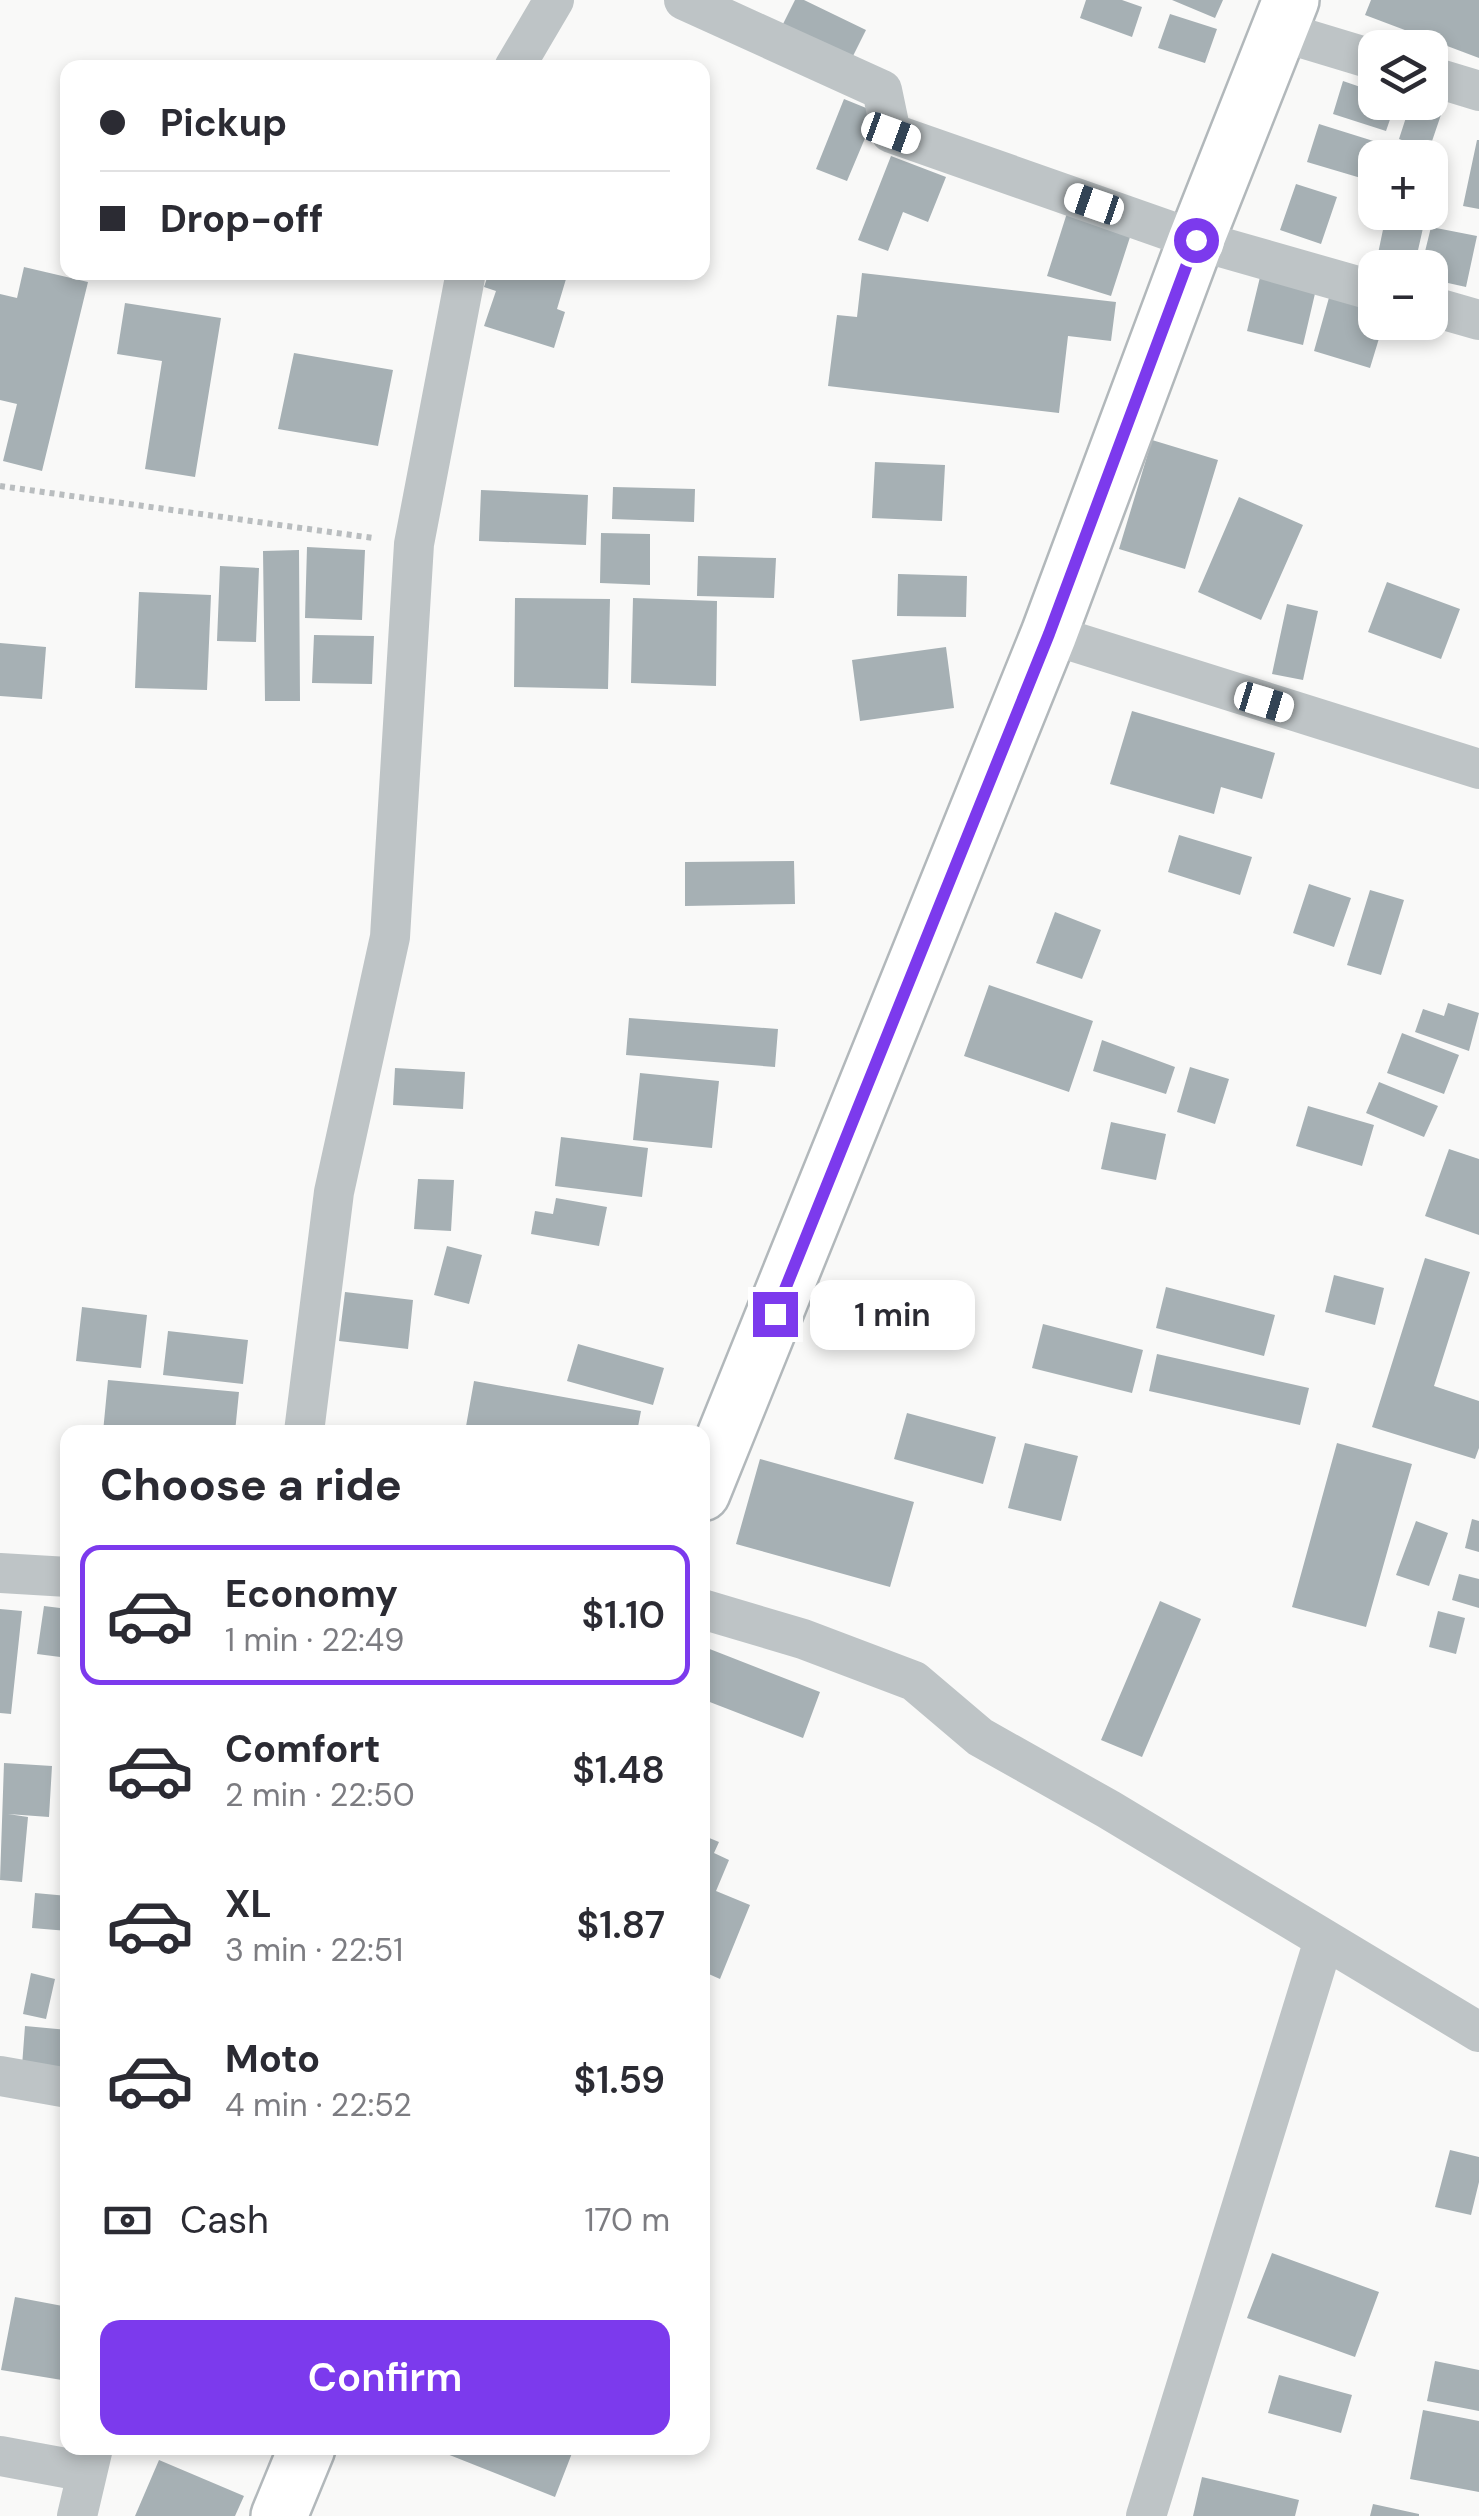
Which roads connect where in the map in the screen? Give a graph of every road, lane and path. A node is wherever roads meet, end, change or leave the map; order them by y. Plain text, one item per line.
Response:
1 (554, 0) edge
2 (684, 0) edge
3 (1285, 16) edge
4 (1358, 52) edge
5 (519, 60) edge
6 (1448, 82) edge
7 (1479, 91) edge
8 (1196, 240) junction
9 (464, 280) edge
10 (1358, 286) edge
11 (1448, 311) edge
12 (1479, 320) edge
13 (0, 486) edge
14 (414, 544) junction
15 (1049, 634) junction
16 (1479, 769) edge
17 (305, 1425) edge
18 (710, 1473) edge
19 (0, 1573) edge
20 (60, 1577) edge
21 (710, 1611) edge
22 (1324, 1940) junction
23 (1479, 2032) edge
24 (0, 2076) edge
25 (60, 2087) edge
26 (304, 2455) edge
27 (0, 2456) edge
28 (90, 2460) edge
29 (78, 2516) edge
30 (279, 2516) edge
31 (1146, 2516) edge

1 - 5 street
2 - 8 street
3 - 4 street
3 - 8 main road
6 - 7 street
8 - 10 street
8 - 15 main road
9 - 14 street
11 - 12 street
13 - 14 path
14 - 17 street
15 - 16 street
15 - 18 main road
19 - 20 street
21 - 22 street
22 - 23 street
22 - 31 street
24 - 25 street
26 - 30 main road
27 - 28 street
28 - 29 street

